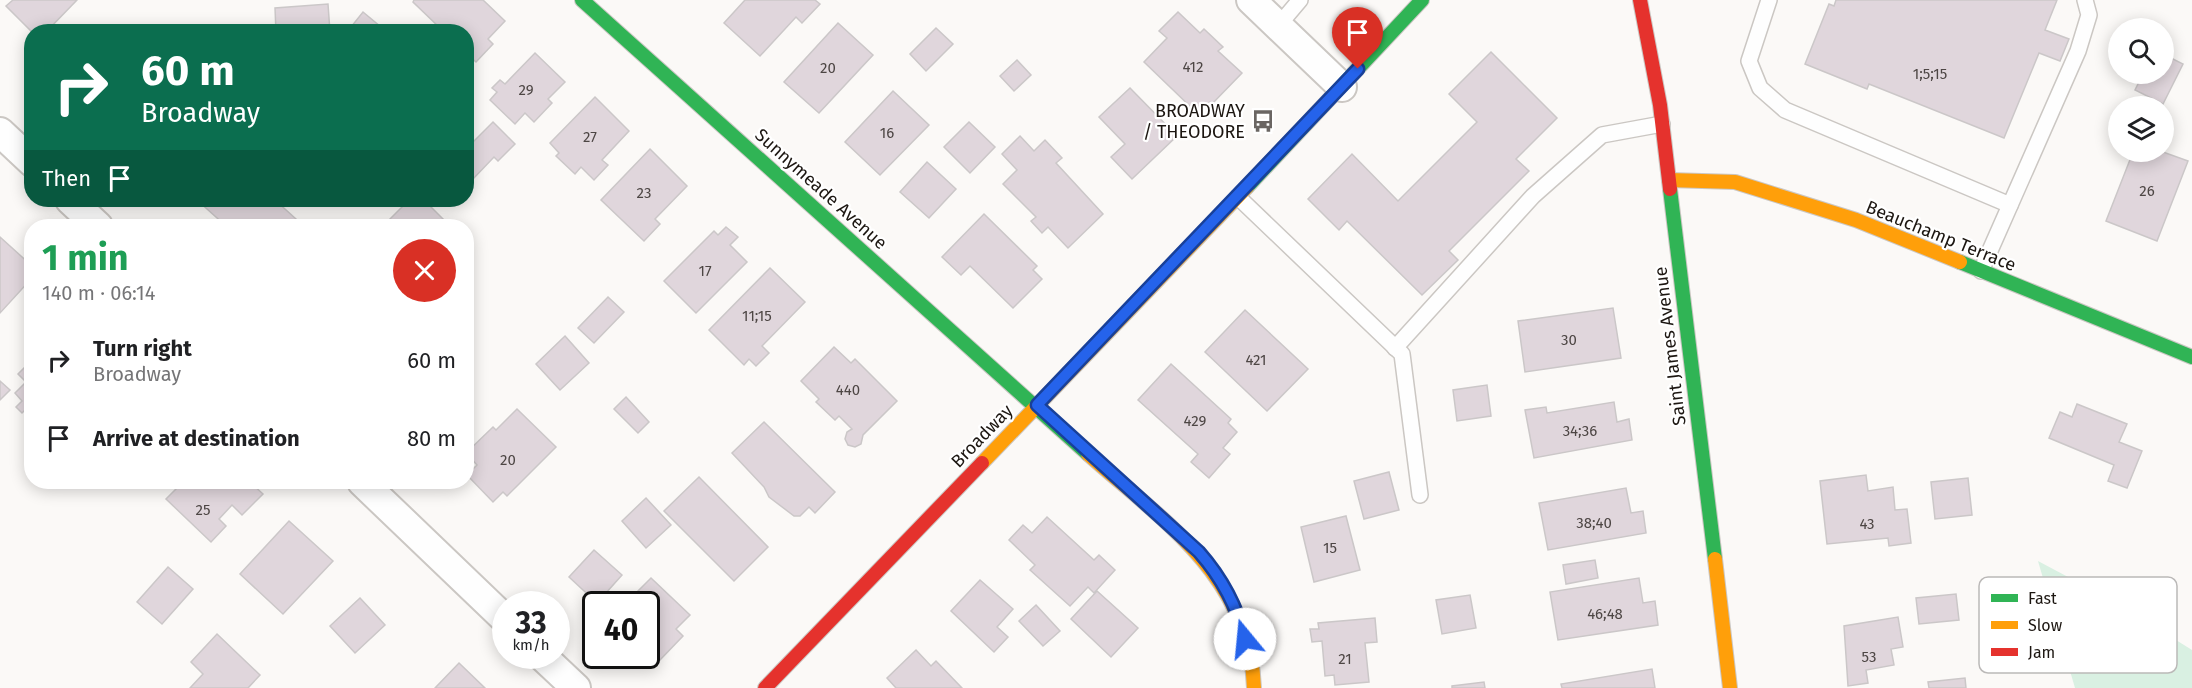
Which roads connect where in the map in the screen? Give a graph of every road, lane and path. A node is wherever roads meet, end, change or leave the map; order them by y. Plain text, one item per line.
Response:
1 (582, 0) edge
2 (1251, 0) edge
3 (1300, 0) edge
4 (1422, 0) edge
5 (1640, 0) edge
6 (1769, 0) edge
7 (2085, 0) edge
8 (1278, 26) junction
9 (1342, 87) junction
10 (1662, 124) junction
11 (0, 132) edge
12 (24, 154) edge
13 (1669, 180) junction
14 (1238, 197) junction
15 (2010, 205) junction
16 (78, 207) edge
17 (90, 219) edge
18 (1981, 271) junction
19 (1395, 348) junction
20 (2192, 357) edge
21 (1037, 405) junction
22 (369, 489) edge
23 (1420, 495) dead end
24 (492, 607) edge
25 (556, 669) edge
26 (576, 688) edge
27 (765, 688) edge
28 (1254, 688) edge
29 (1730, 688) edge

1 - 21 main road, Sunnymeade Avenue
2 - 8 street
3 - 8 lane
4 - 9 main road, Broadway
5 - 10 main road, Saint James Avenue
6 - 15 lane
7 - 15 lane
8 - 9 street
9 - 14 main road, Broadway
10 - 13 main road, Saint James Avenue
10 - 19 lane
11 - 12 street
13 - 18 main road, Beauchamp Terrace
13 - 29 main road, Saint James Avenue
14 - 19 lane
14 - 21 main road, Broadway
15 - 18 lane
16 - 17 street
18 - 20 main road, Beauchamp Terrace
19 - 23 lane
21 - 27 main road, Broadway
21 - 28 main road, Sunnymeade Avenue
22 - 24 street
25 - 26 street

